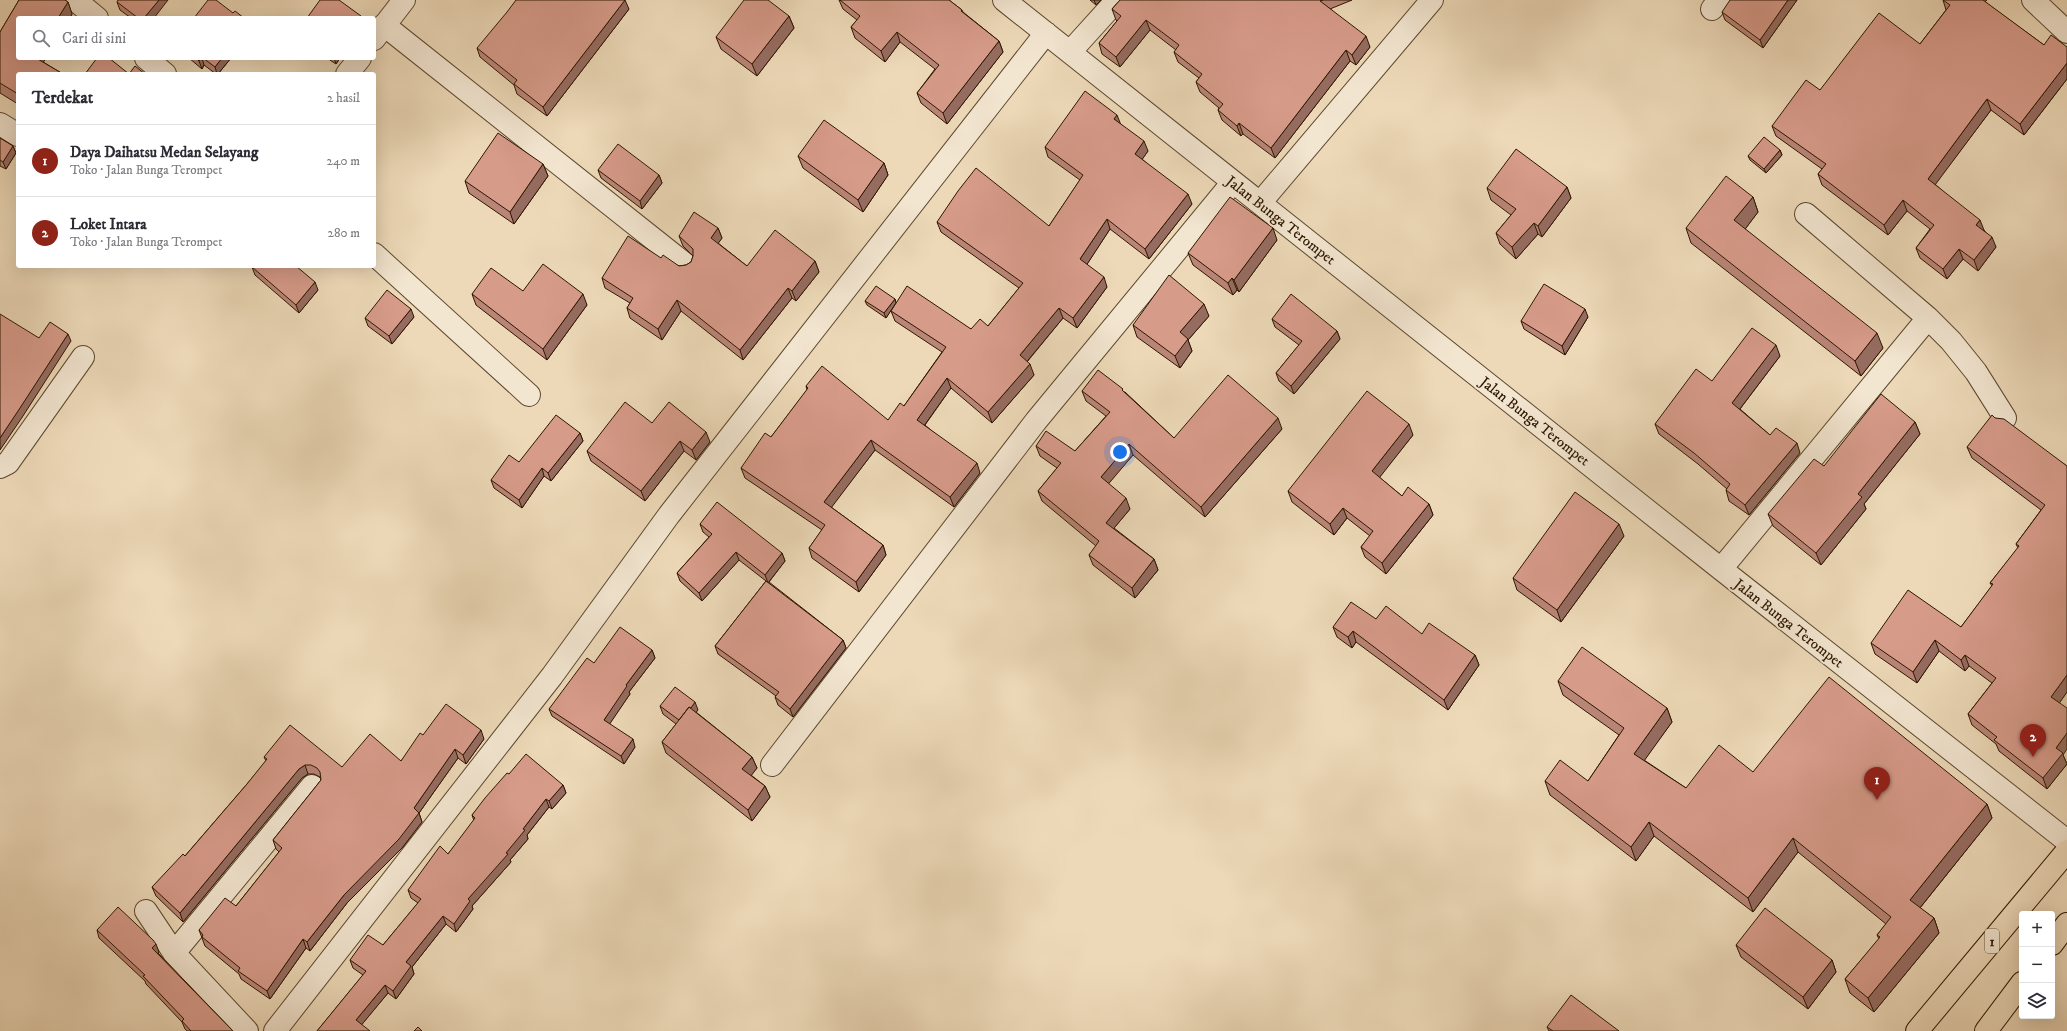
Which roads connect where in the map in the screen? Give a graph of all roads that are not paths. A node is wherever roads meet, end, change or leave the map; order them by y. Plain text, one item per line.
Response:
1 (75, 0) edge
2 (404, 0) edge
3 (1004, 0) edge
4 (1117, 0) edge
5 (1432, 0) edge
6 (2033, 0) edge
7 (95, 16) edge
8 (379, 32) edge
9 (2067, 32) edge
10 (1046, 33) junction
11 (1070, 52) junction
12 (148, 60) edge
13 (358, 60) edge
14 (163, 72) edge
15 (349, 72) edge
16 (0, 124) edge
17 (16, 134) edge
18 (1233, 182) junction
19 (1260, 203) junction
20 (1806, 214) dead end
21 (376, 256) edge
22 (685, 264) edge
23 (1928, 318) junction
24 (83, 357) dead end
25 (529, 395) dead end
26 (2005, 418) edge
27 (0, 467) edge
28 (1721, 569) junction
29 (772, 764) dead end
30 (312, 786) dead end
31 (2067, 841) edge
32 (2067, 851) edge
33 (146, 911) dead end
34 (2067, 924) edge
35 (2055, 940) edge
36 (174, 953) junction
37 (2019, 987) edge
38 (247, 1031) edge
39 (275, 1031) edge
40 (1917, 1031) edge
41 (1986, 1031) edge

1 - 7 street
2 - 8 street
3 - 10 street, Jalan Bunga Terompet
4 - 11 street
5 - 19 street
6 - 9 street
8 - 22 street
10 - 11 street, Jalan Bunga Terompet
10 - 39 street
11 - 18 street, Jalan Bunga Terompet
12 - 14 street
13 - 15 street
16 - 17 street
18 - 19 street, Jalan Bunga Terompet
18 - 29 street
19 - 28 street, Jalan Bunga Terompet
20 - 23 street
21 - 25 street
23 - 26 street
23 - 28 street
24 - 27 street
28 - 31 street, Jalan Bunga Terompet
30 - 36 street
32 - 40 highway, 1
33 - 36 street
34 - 35 highway
36 - 38 street
37 - 41 highway

